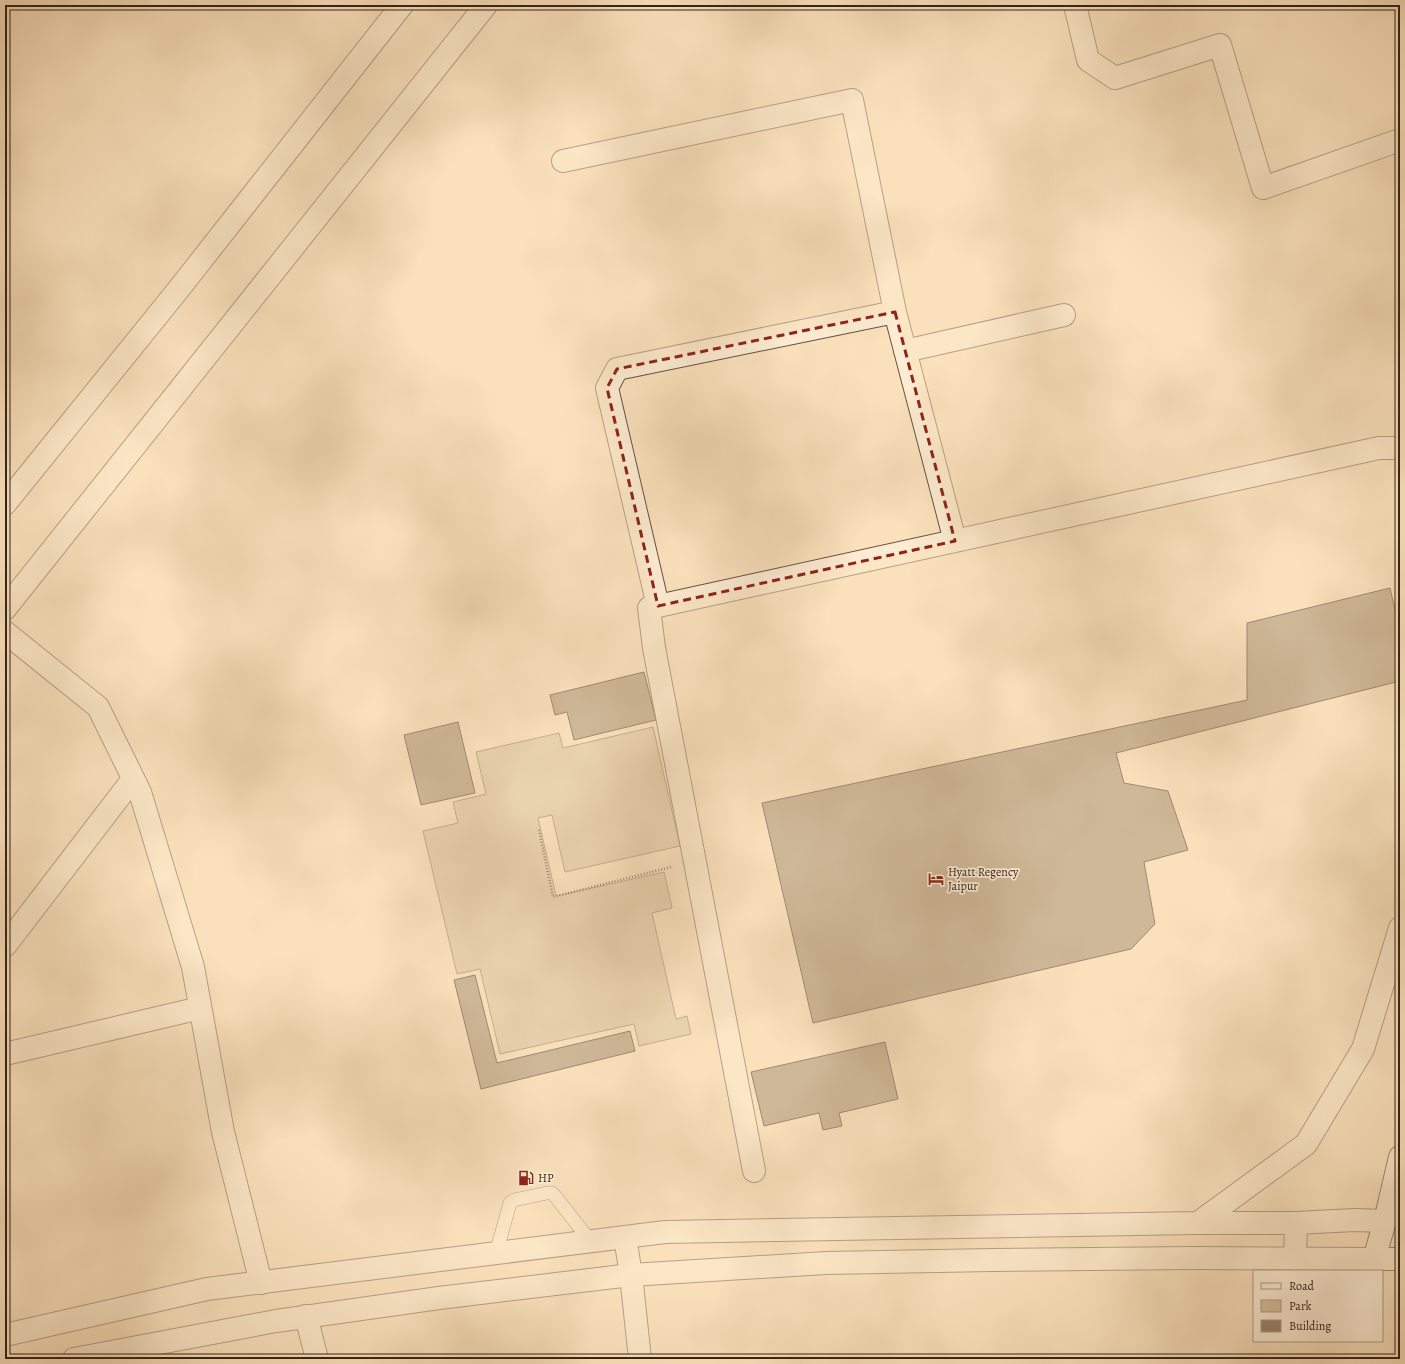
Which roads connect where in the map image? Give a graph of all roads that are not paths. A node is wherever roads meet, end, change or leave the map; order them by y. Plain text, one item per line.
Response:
1 (402, 5) edge
2 (486, 5) edge
3 (1075, 5) edge
4 (1400, 140) edge
5 (563, 161) dead end
6 (895, 312) junction
7 (1064, 315) dead end
8 (905, 351) junction
9 (1400, 448) edge
10 (5, 504) edge
11 (955, 541) junction
12 (658, 606) junction
13 (5, 609) edge
14 (5, 632) edge
15 (134, 779) junction
16 (1400, 928) edge
17 (5, 946) edge
18 (200, 1008) junction
19 (5, 1054) edge
20 (1400, 1157) edge
21 (754, 1171) dead end
22 (1392, 1221) edge
23 (1198, 1223) junction
24 (1296, 1223) junction
25 (625, 1237) junction
26 (591, 1242) junction
27 (496, 1254) junction
28 (1374, 1258) junction
29 (1400, 1258) edge
30 (1295, 1259) junction
31 (631, 1274) junction
32 (261, 1283) junction
33 (306, 1316) junction
34 (5, 1335) edge
35 (74, 1359) edge
36 (317, 1359) edge
37 (640, 1359) edge

1 - 10 street
2 - 13 street
3 - 4 street
5 - 6 street
6 - 8 street
6 - 12 street
7 - 8 street
8 - 11 street
9 - 11 street
11 - 12 street
12 - 21 street
14 - 15 street
15 - 17 street
15 - 18 street
16 - 23 street
18 - 19 street
18 - 32 street
20 - 22 street
22 - 24 street
22 - 28 street
23 - 24 street
23 - 25 street
24 - 30 street
25 - 26 street
25 - 31 street
26 - 27 street
26 - 27 lane
27 - 32 street
28 - 29 street
28 - 30 street
30 - 31 street
31 - 33 street
31 - 37 street
32 - 34 street
33 - 35 street
33 - 36 street

